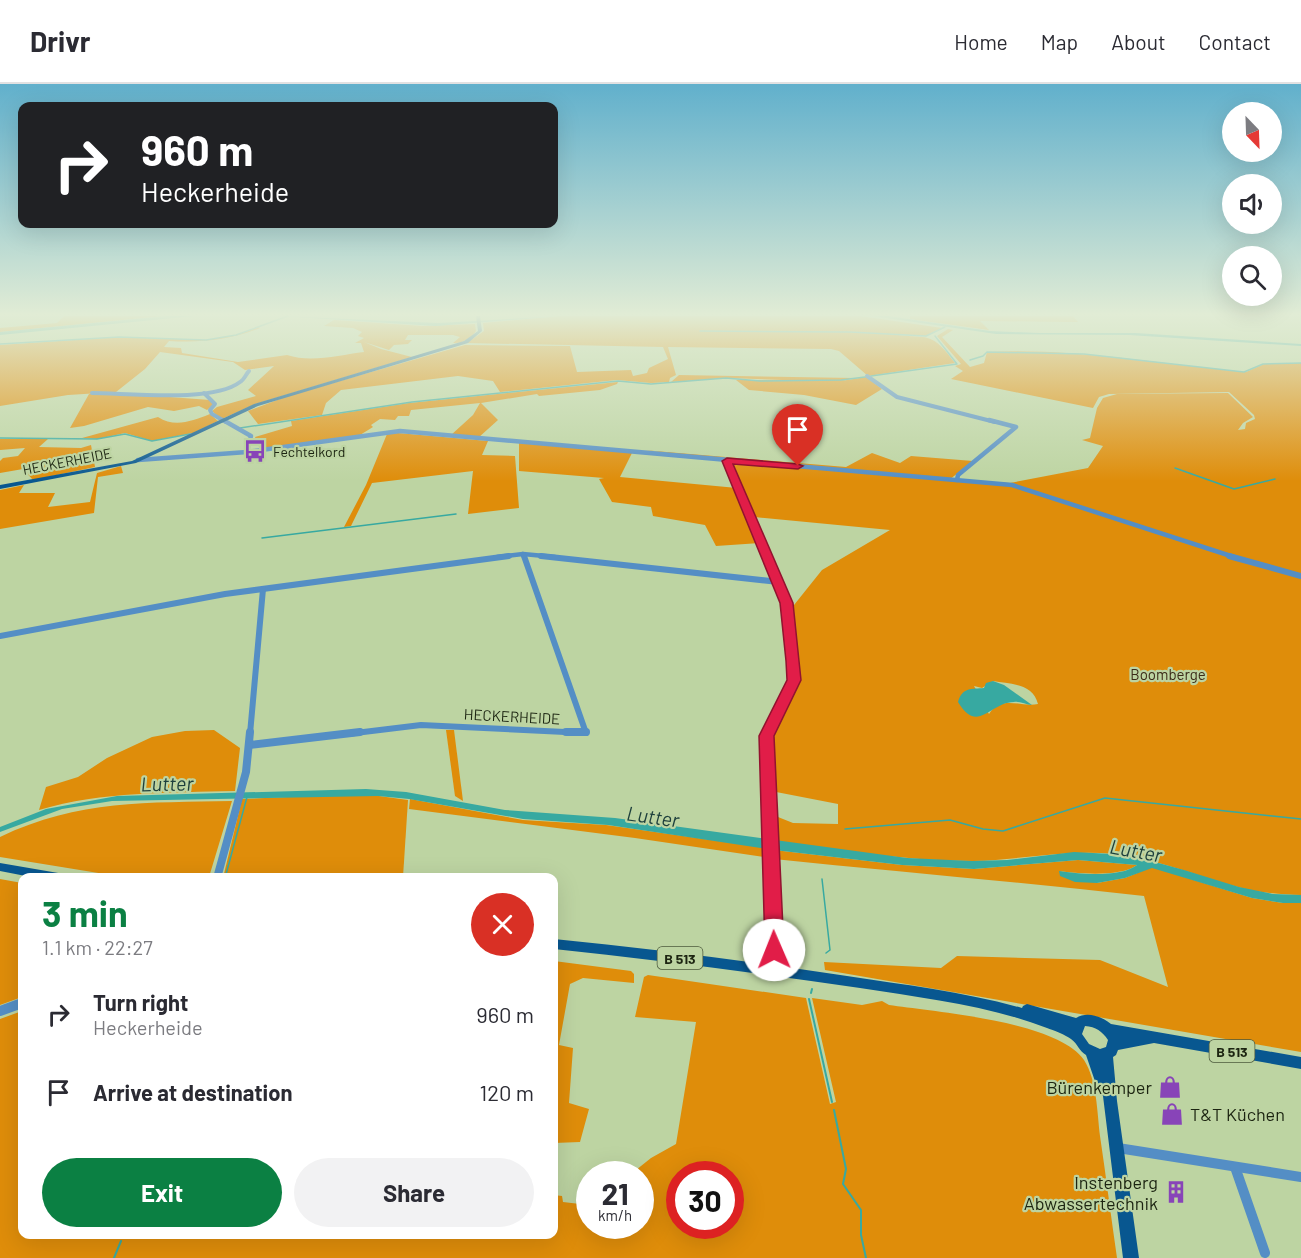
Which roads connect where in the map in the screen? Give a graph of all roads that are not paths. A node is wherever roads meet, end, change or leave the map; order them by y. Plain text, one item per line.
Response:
1 (249, 371) dead end
2 (370, 371) edge
3 (867, 376) dead end
4 (92, 393) dead end
5 (204, 393) junction
6 (222, 421) junction
7 (247, 452) junction
8 (138, 460) junction
9 (727, 461) junction
10 (957, 480) junction
11 (0, 487) edge
12 (523, 554) junction
13 (1301, 576) edge
14 (779, 582) junction
15 (263, 589) junction
16 (0, 636) edge
17 (249, 746) junction
18 (0, 867) edge
19 (35, 873) edge
20 (218, 873) edge
21 (558, 944) edge
22 (775, 970) junction
23 (18, 1004) edge
24 (0, 1011) edge
25 (1077, 1029) junction
26 (1108, 1029) junction
27 (1162, 1039) junction
28 (1104, 1051) junction
29 (1301, 1063) edge
30 (1116, 1148) junction
31 (1234, 1167) junction
32 (1301, 1177) edge
33 (1265, 1253) dead end
34 (1131, 1258) edge

1 - 5 street
2 - 6 main road, HECKERHEIDE
3 - 10 street
4 - 5 street
5 - 6 street
6 - 7 street
6 - 8 main road, HECKERHEIDE
7 - 8 street, HECKERHEIDE
7 - 9 street, HECKERHEIDE
8 - 11 main road, HECKERHEIDE
9 - 10 street, HECKERHEIDE
9 - 14 street
10 - 13 street
12 - 14 street
12 - 15 street
12 - 17 street, HECKERHEIDE
14 - 22 street
15 - 16 street
15 - 17 street
17 - 20 street
18 - 19 main road
21 - 22 main road, B 513
22 - 25 main road, B 513
23 - 24 street
25 - 26 main road
25 - 28 main road
26 - 27 main road, B 513
26 - 28 main road
27 - 28 main road, B 513
27 - 29 main road, B 513
28 - 30 main road
30 - 31 street
30 - 34 main road
31 - 32 street
31 - 33 street

